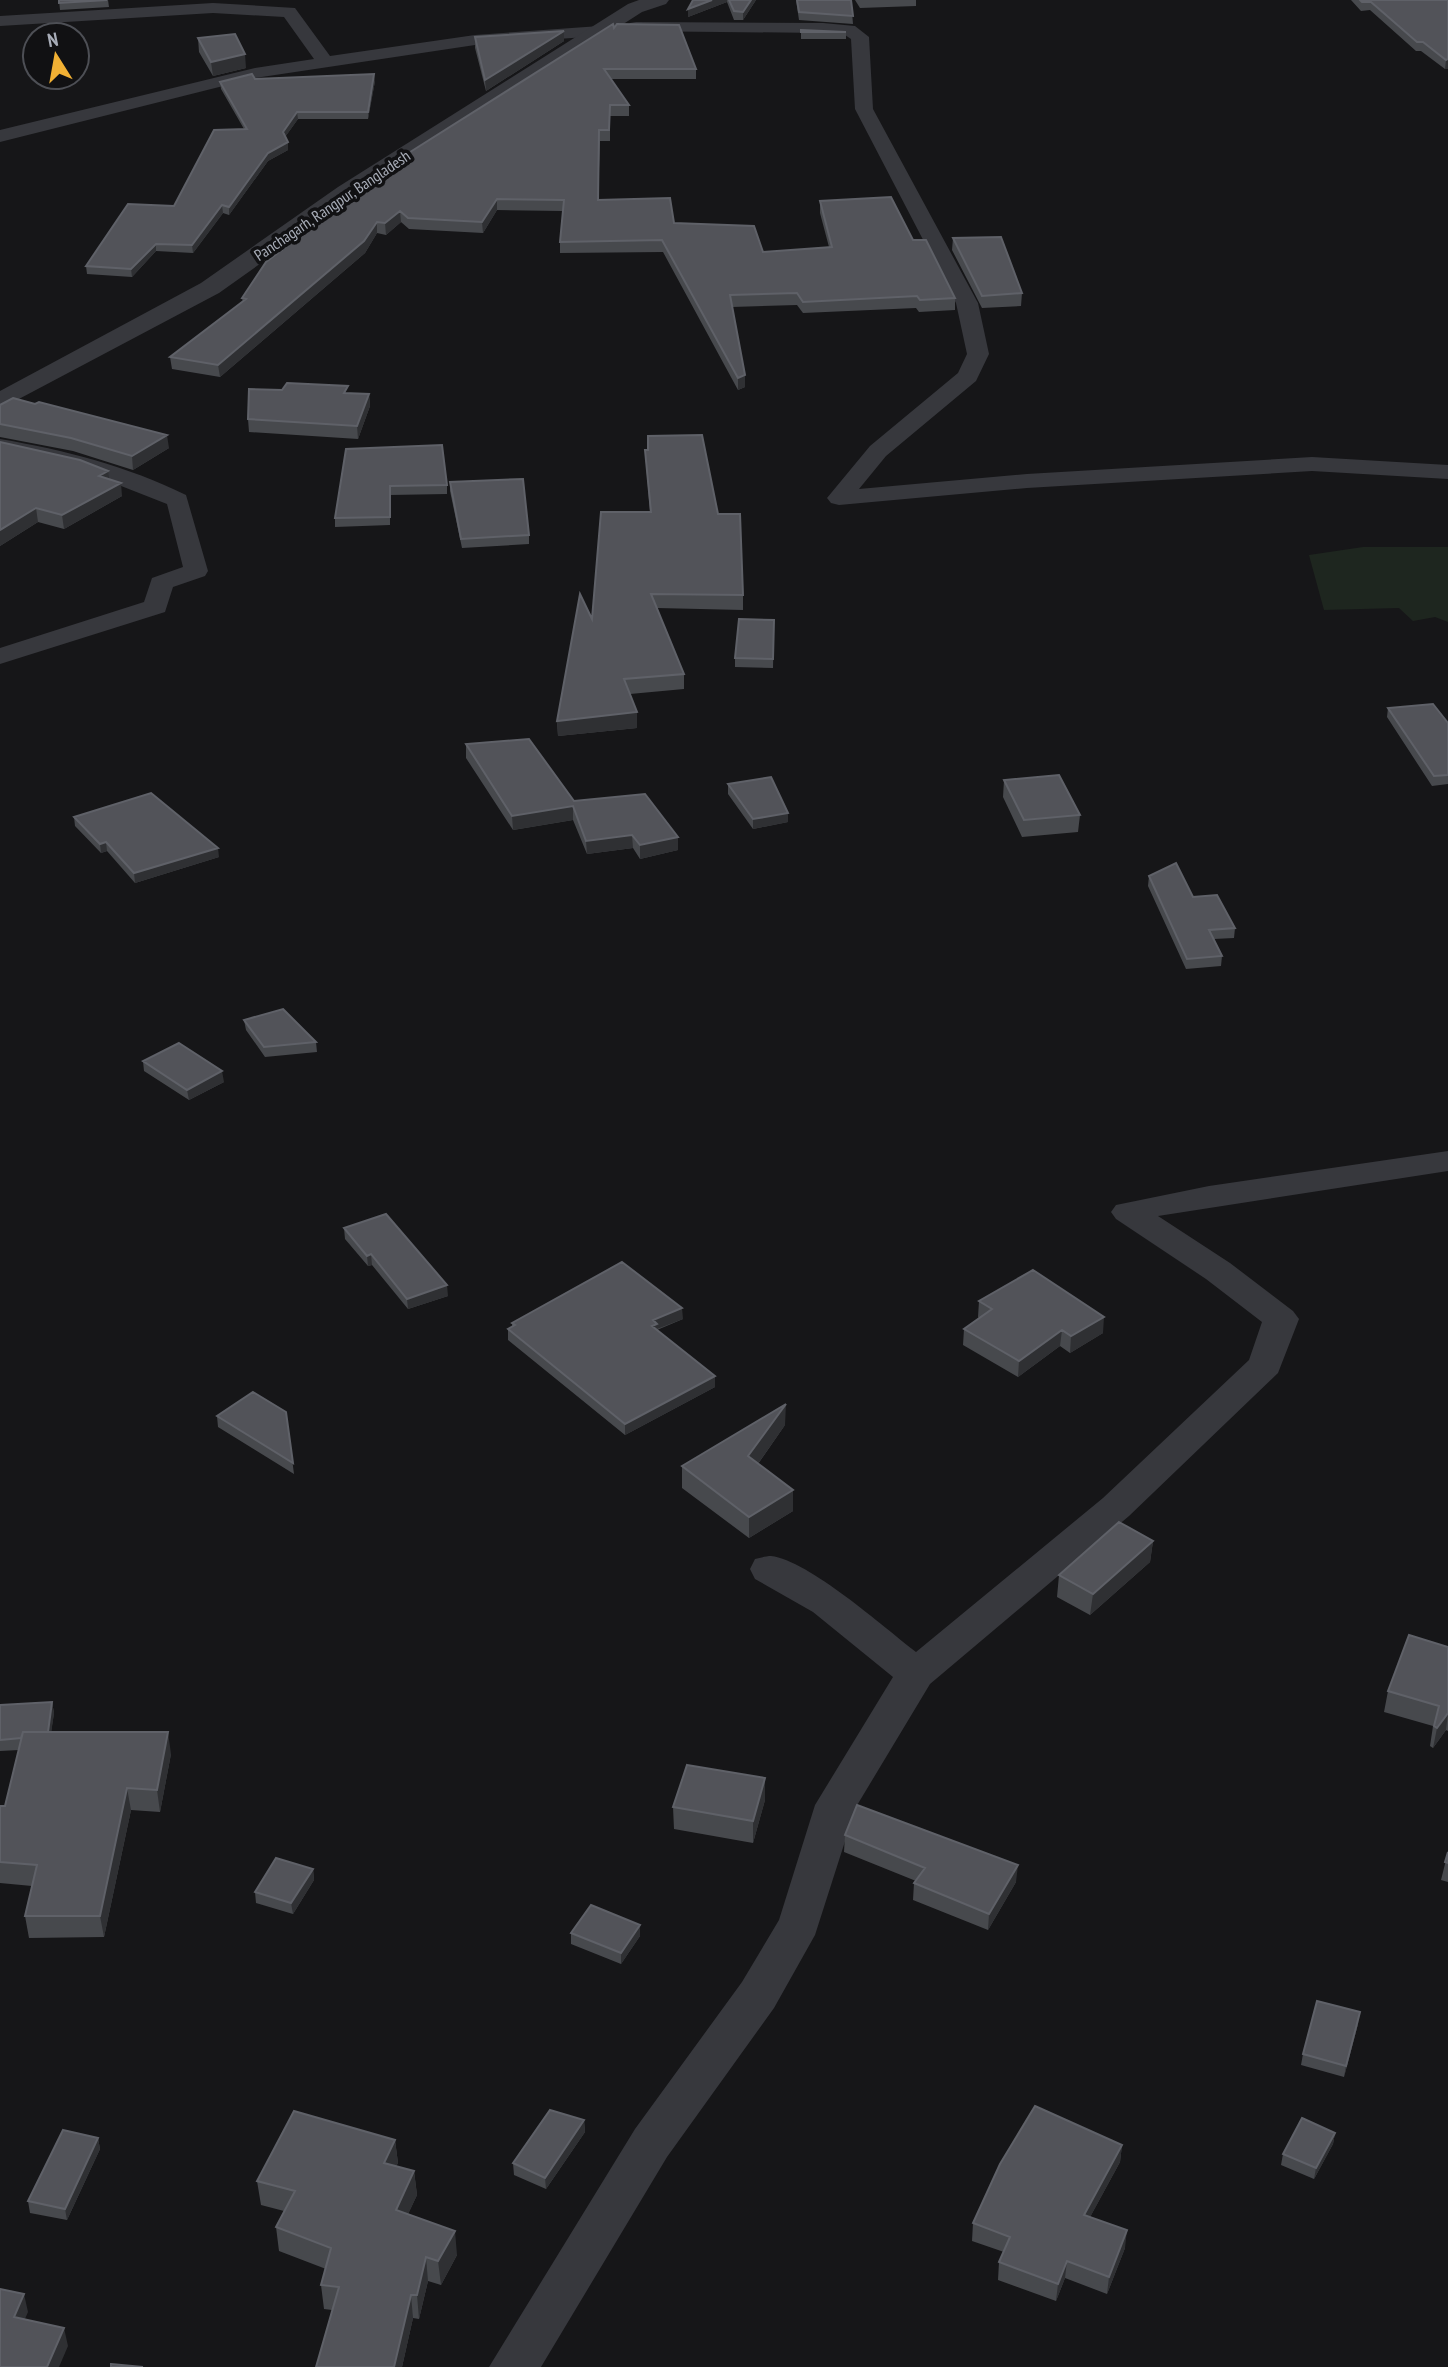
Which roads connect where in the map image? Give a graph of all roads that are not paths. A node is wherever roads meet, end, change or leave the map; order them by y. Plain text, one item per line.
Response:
1 (659, 0) edge
2 (0, 21) edge
3 (603, 29) junction
4 (326, 63) junction
5 (0, 136) edge
6 (0, 401) edge
7 (0, 446) edge
8 (1448, 472) edge
9 (0, 656) edge
10 (1448, 1161) edge
11 (769, 1569) dead end
12 (916, 1674) junction
13 (514, 2367) edge

1 - 3 street, Panchagarh, Rangpur, Bangladesh
2 - 4 street
3 - 4 street
3 - 6 street, Panchagarh, Rangpur, Bangladesh
3 - 8 street
4 - 5 street
7 - 9 street
10 - 12 street
11 - 12 street
12 - 13 street

